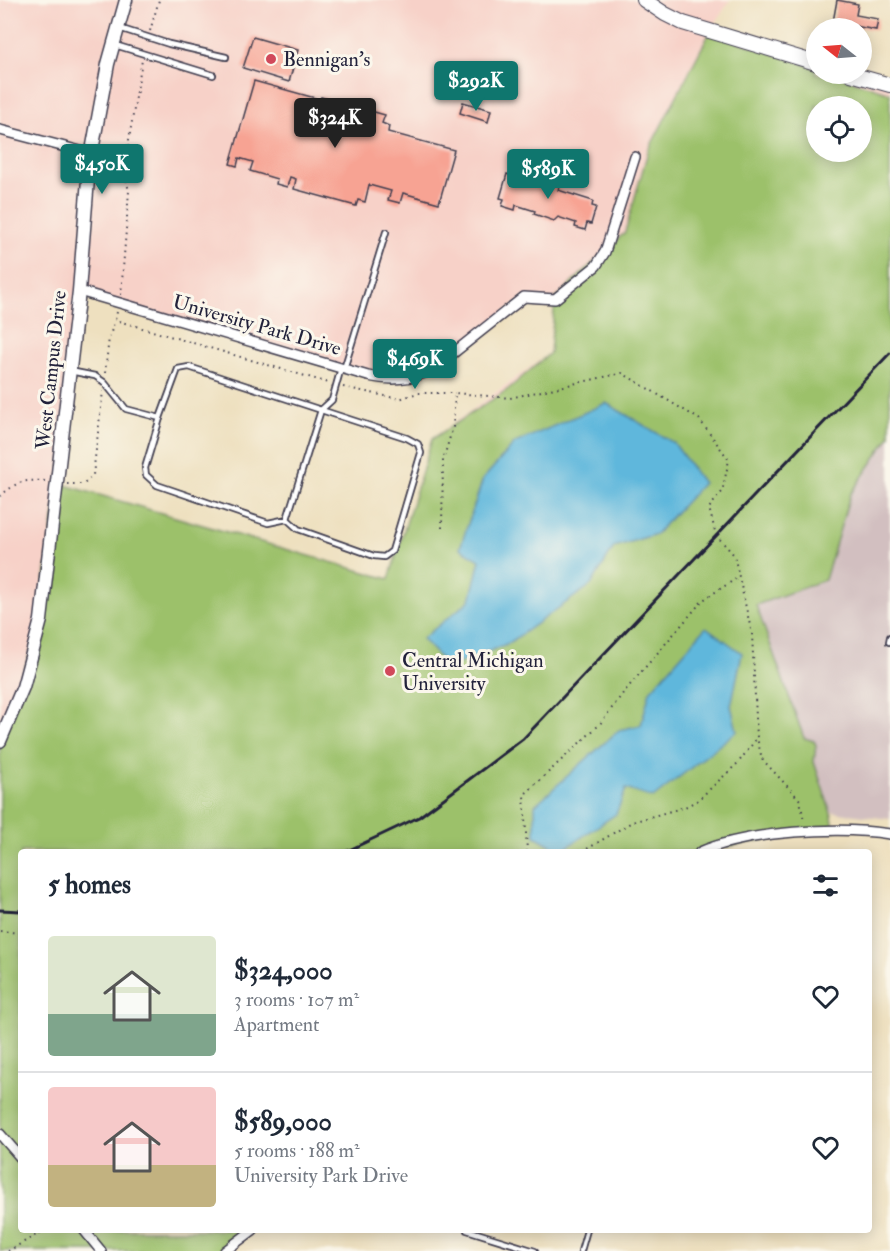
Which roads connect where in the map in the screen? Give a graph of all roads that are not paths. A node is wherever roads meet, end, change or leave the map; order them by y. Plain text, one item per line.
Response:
1 (126, 0) edge
2 (647, 1) edge
3 (118, 27) junction
4 (112, 45) junction
5 (226, 57) dead end
6 (806, 60) edge
7 (213, 75) dead end
8 (872, 80) edge
9 (890, 85) edge
10 (0, 130) edge
11 (92, 154) junction
12 (635, 157) dead end
13 (386, 232) dead end
14 (79, 291) junction
15 (342, 369) junction
16 (70, 371) junction
17 (321, 410) junction
18 (160, 418) junction
19 (287, 519) junction
20 (4, 724) edge
21 (0, 741) edge
22 (890, 834) edge
23 (707, 849) edge
24 (0, 1134) edge
25 (18, 1155) edge
26 (86, 1233) edge
27 (249, 1233) edge
28 (477, 1233) edge
29 (587, 1233) edge
30 (101, 1251) edge
31 (225, 1251) edge
32 (535, 1251) edge
33 (581, 1251) edge

1 - 3 street, West Campus Drive
2 - 6 main road
3 - 4 street, West Campus Drive
3 - 5 lane
4 - 7 lane
4 - 11 street, West Campus Drive
8 - 9 main road
10 - 11 street
11 - 14 street, West Campus Drive
12 - 15 street, University Park Drive
13 - 15 lane
14 - 15 street, University Park Drive
14 - 16 street, West Campus Drive
15 - 17 lane
16 - 18 lane
16 - 20 street, West Campus Drive
17 - 18 lane
17 - 19 lane
17 - 19 lane
18 - 19 lane
20 - 21 street, West Campus Drive
22 - 23 street
24 - 25 street
26 - 30 street
27 - 31 street
28 - 32 lane
29 - 33 lane

